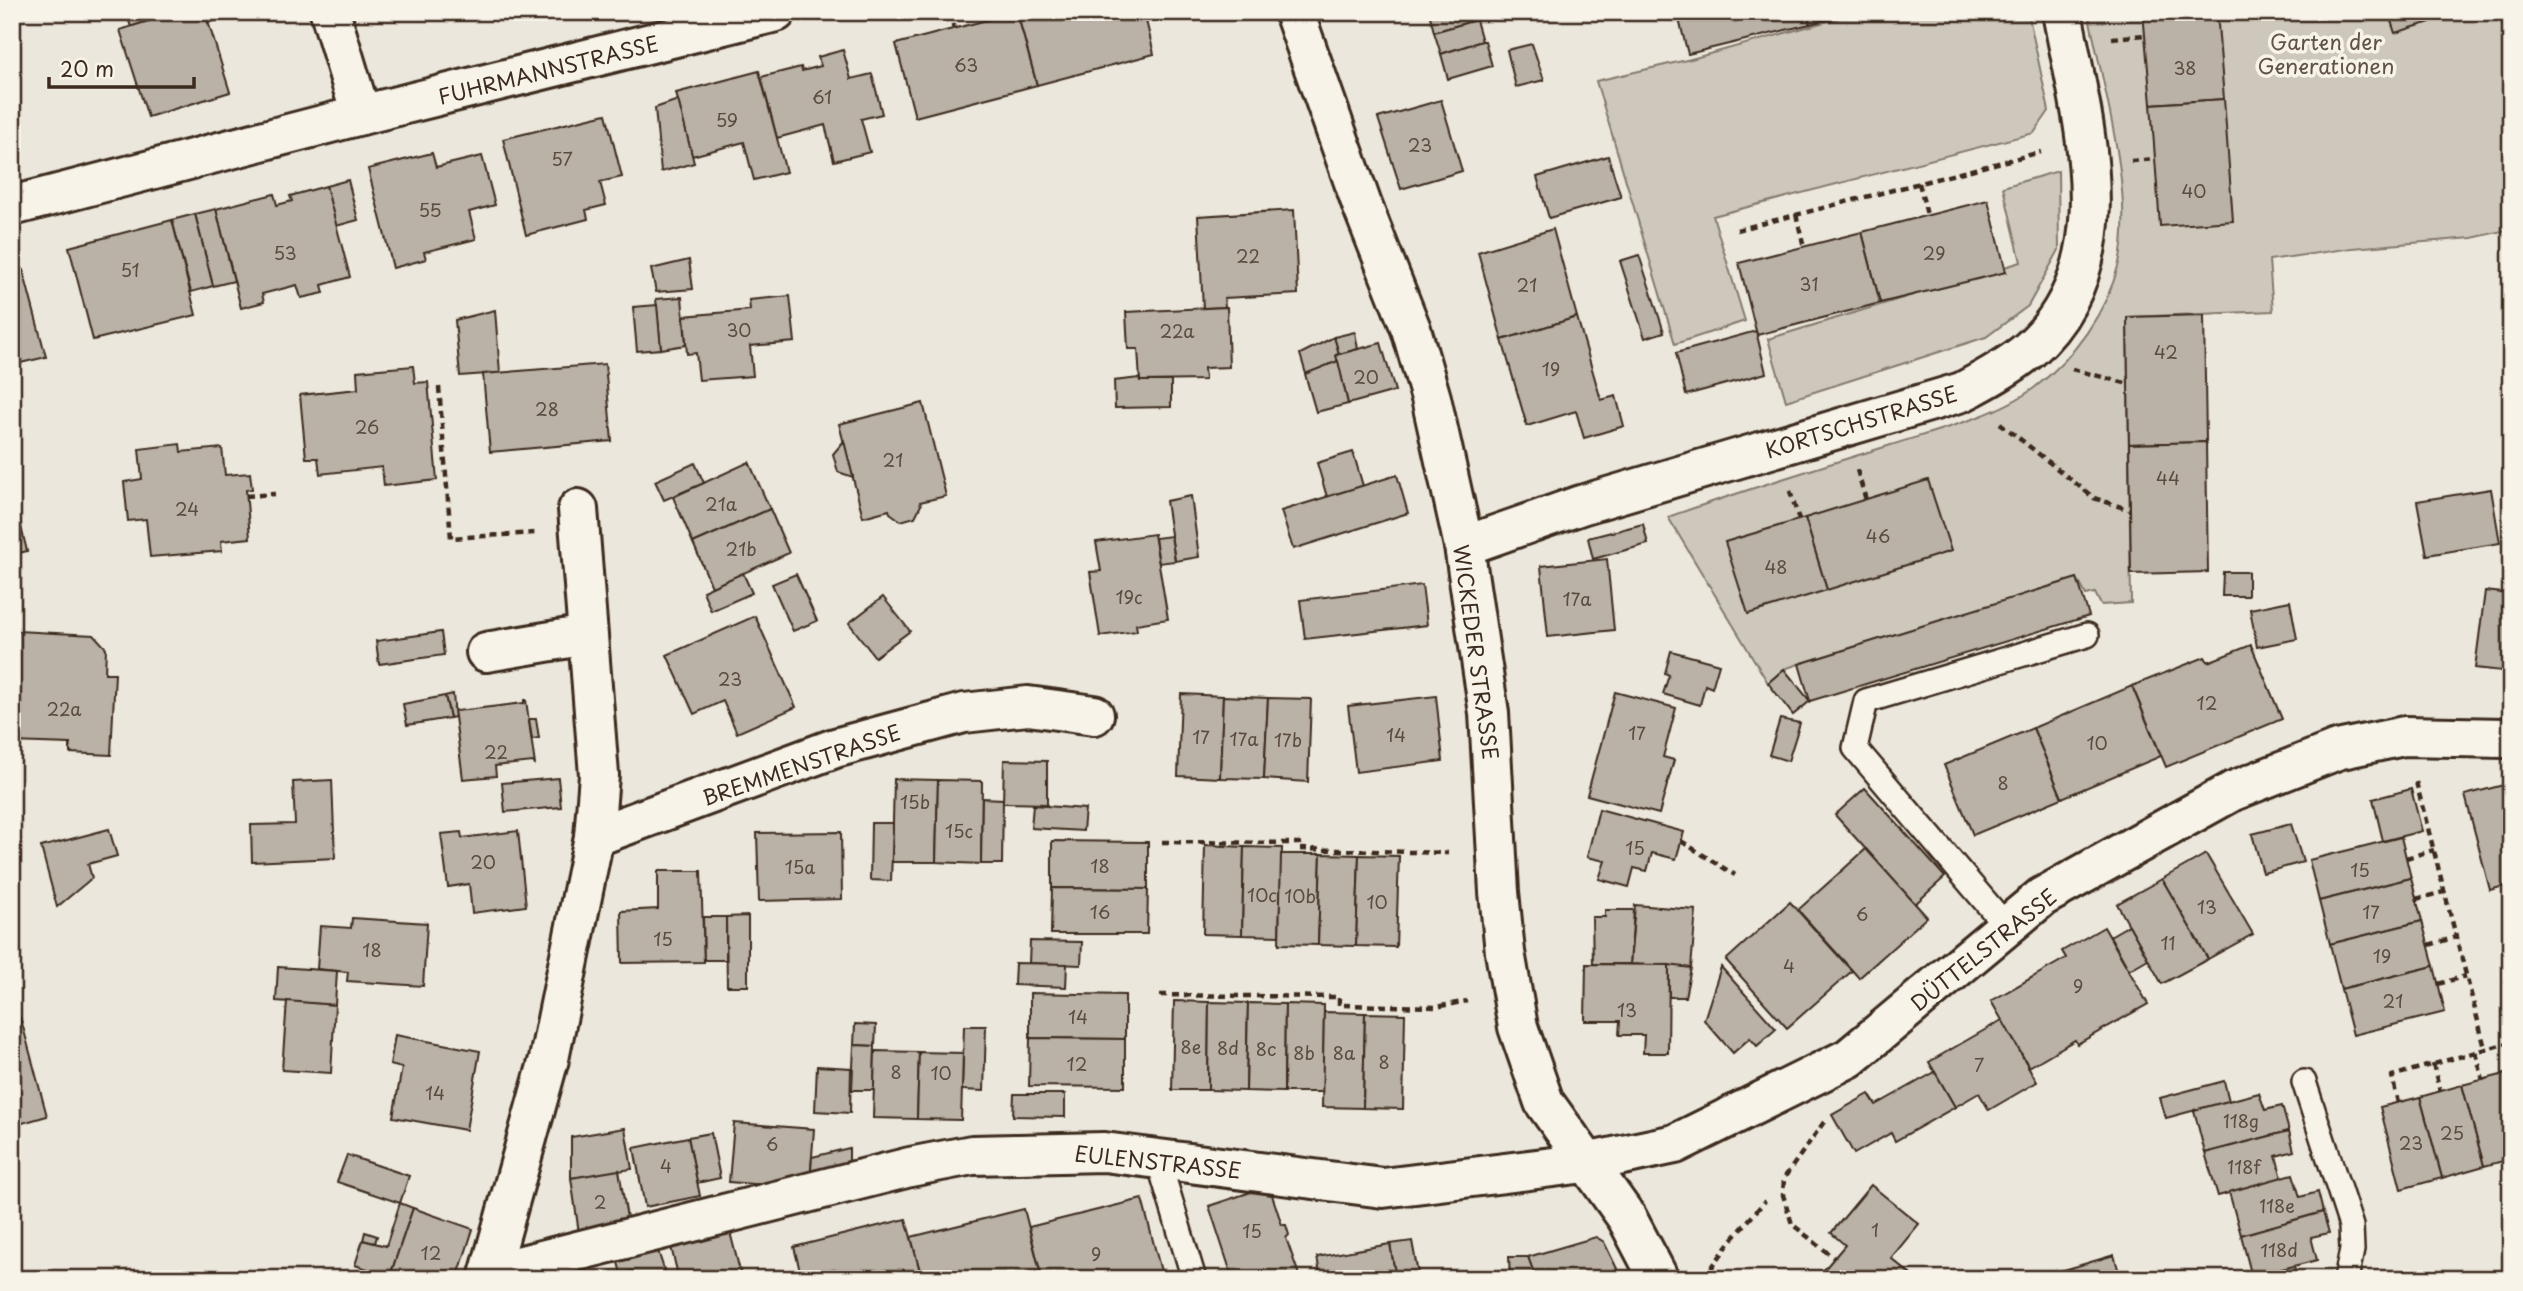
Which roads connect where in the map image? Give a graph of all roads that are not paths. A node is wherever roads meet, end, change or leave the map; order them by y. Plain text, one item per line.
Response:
1 (330, 12) edge
2 (776, 12) edge
3 (1294, 12) edge
4 (2062, 12) edge
5 (361, 115) junction
6 (12, 206) edge
7 (579, 519) road end
8 (1464, 546) junction
9 (587, 635) junction
10 (2087, 635) dead end
11 (486, 652) dead end
12 (1094, 715) dead end
13 (2511, 736) edge
14 (594, 837) junction
15 (2007, 927) junction
16 (2304, 1082) dead end
17 (1158, 1159) junction
18 (1585, 1163) junction
19 (489, 1276) edge
20 (1194, 1279) edge
21 (1659, 1279) edge
22 (2346, 1279) edge

1 - 5 street
2 - 5 street, FUHRMANNSTRASSE
3 - 8 street, WICKEDER STRASSE
4 - 8 street, KORTSCHSTRASSE
5 - 6 street, FUHRMANNSTRASSE
7 - 9 street
8 - 18 street, WICKEDER STRASSE
9 - 11 street
9 - 14 street
10 - 15 lane
12 - 14 street, BREMMENSTRASSE
13 - 15 street, DÜTTELSTRASSE
14 - 19 street
15 - 18 street, DÜTTELSTRASSE
16 - 22 lane
17 - 18 street, EULENSTRASSE
17 - 19 street, EULENSTRASSE
17 - 20 lane
18 - 21 street, WICKEDER STRASSE

